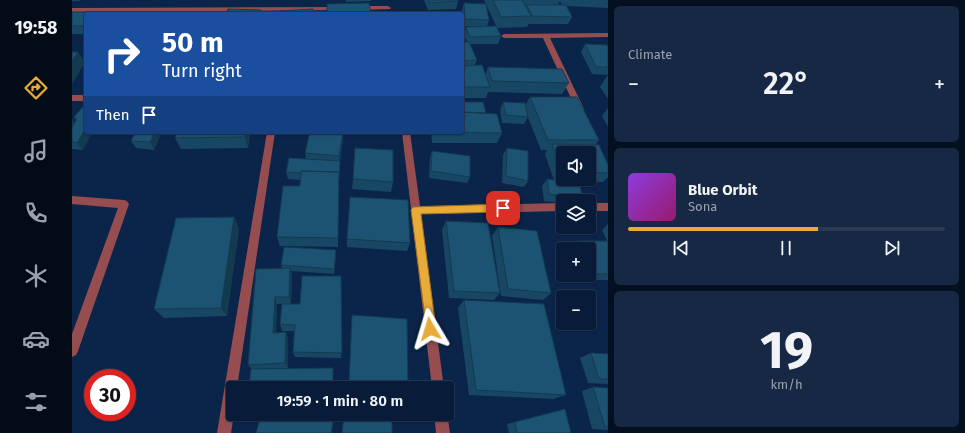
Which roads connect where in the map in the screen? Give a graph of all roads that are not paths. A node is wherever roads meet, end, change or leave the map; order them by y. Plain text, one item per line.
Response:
1 (271, 0) edge
2 (387, 0) edge
3 (270, 9) junction
4 (72, 10) edge
5 (389, 11) edge
6 (608, 35) edge
7 (504, 36) dead end
8 (546, 36) junction
9 (72, 98) edge
10 (84, 98) edge
11 (585, 120) edge
12 (271, 134) edge
13 (406, 134) edge
14 (72, 200) edge
15 (556, 207) edge
16 (596, 207) edge
17 (608, 207) edge
18 (416, 210) junction
19 (72, 351) edge
20 (437, 381) edge
21 (442, 421) edge
22 (224, 433) edge
23 (443, 433) edge

1 - 3 street
2 - 5 street
3 - 4 street
3 - 5 street
6 - 8 street
7 - 8 street
8 - 11 street
9 - 10 street
12 - 22 street
13 - 18 street
14 - 19 street
15 - 18 street
16 - 17 street
18 - 20 street
21 - 23 street

